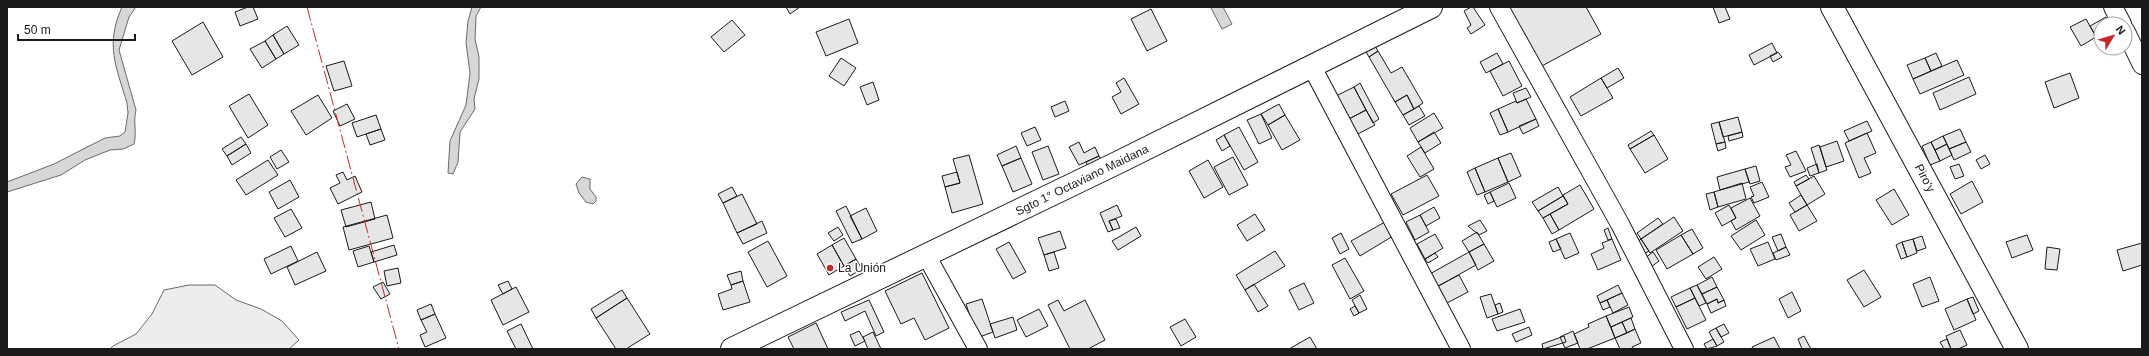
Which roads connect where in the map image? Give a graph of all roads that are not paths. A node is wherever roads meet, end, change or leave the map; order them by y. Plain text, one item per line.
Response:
1 (1431, 7) edge
2 (1499, 7) edge
3 (1832, 7) edge
4 (2133, 46) edge
5 (2142, 65) edge
6 (1312, 67) junction
7 (926, 256) junction
8 (732, 349) edge
9 (978, 349) edge
10 (1461, 349) edge
11 (1684, 349) edge
12 (2017, 349) edge

1 - 6 main road, Sgto 1° Octaviano Maidana
2 - 11 street
3 - 12 main road, Piro'y
4 - 5 street
6 - 7 main road, Sgto 1° Octaviano Maidana
6 - 10 street
7 - 8 main road, Sgto 1° Octaviano Maidana
7 - 9 street

